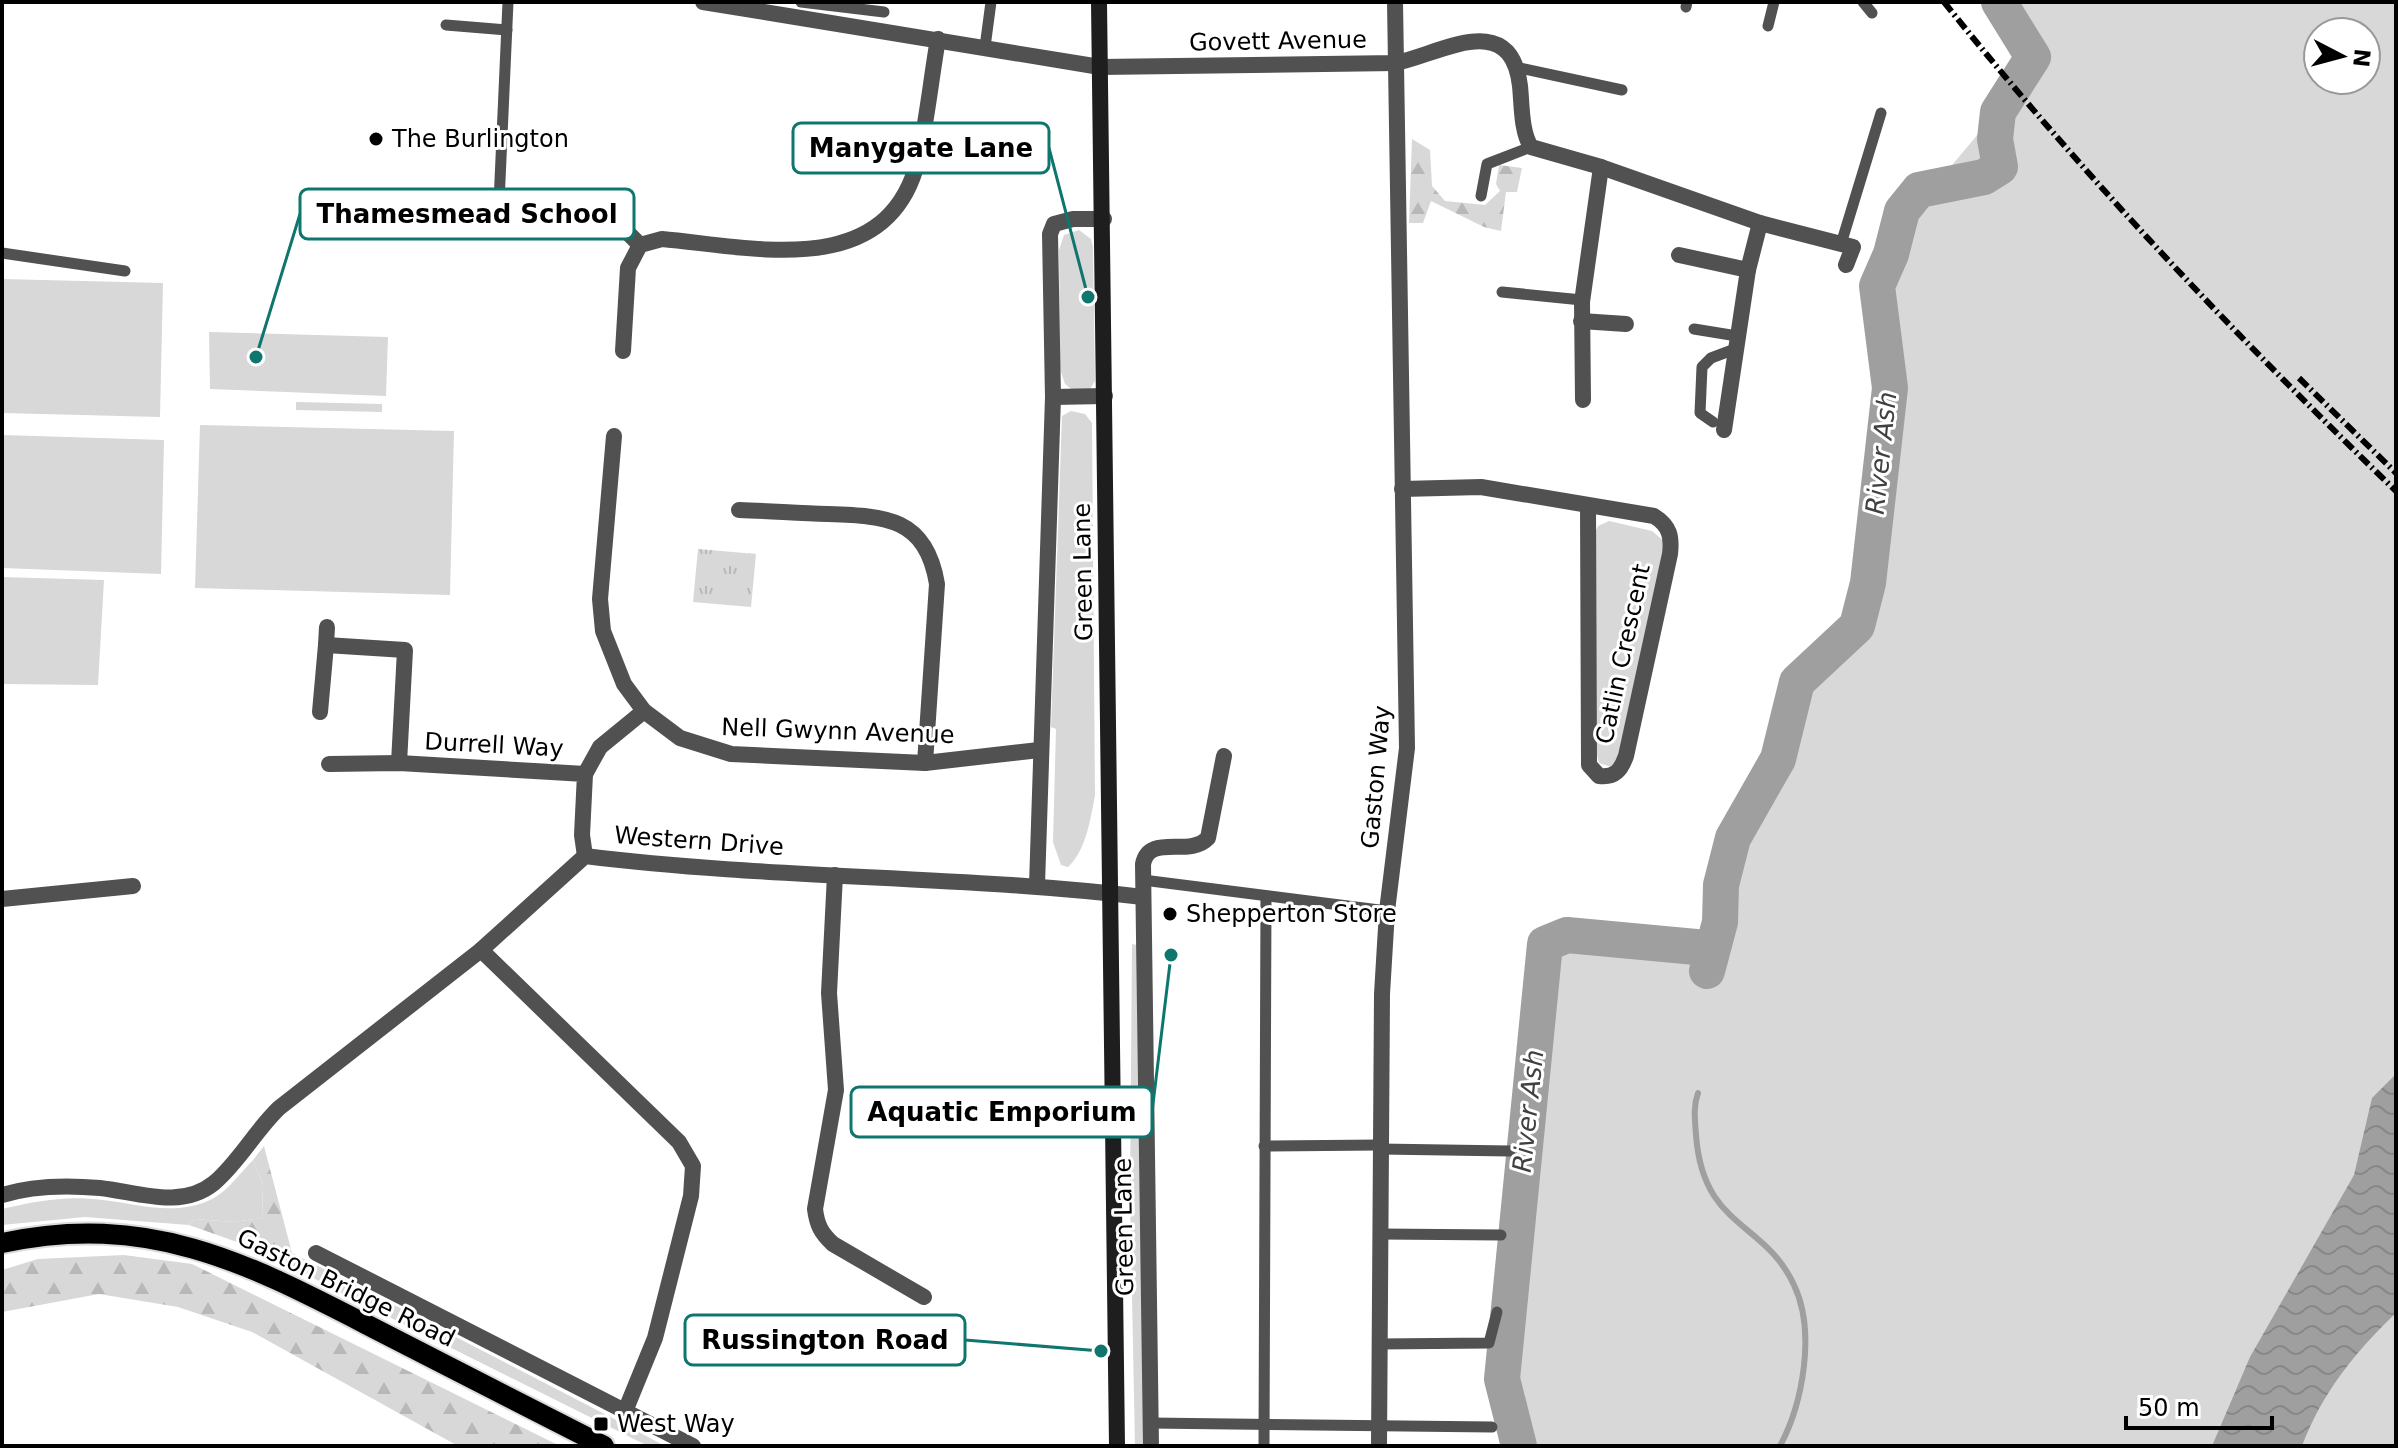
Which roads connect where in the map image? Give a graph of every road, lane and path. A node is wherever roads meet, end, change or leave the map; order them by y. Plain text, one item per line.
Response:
1 (508, 2) edge
2 (703, 2) edge
3 (991, 2) edge
4 (1099, 2) edge
5 (1395, 2) edge
6 (1774, 2) edge
7 (1863, 2) edge
8 (798, 6) edge
9 (884, 12) dead end
10 (1872, 13) dead end
11 (446, 25) dead end
12 (1768, 26) dead end
13 (507, 30) junction
14 (938, 39) junction
15 (985, 47) junction
16 (1396, 63) junction
17 (1100, 67) junction
18 (1515, 67) junction
19 (1622, 90) dead end
20 (1881, 113) dead end
21 (1531, 147) junction
22 (1601, 167) junction
23 (1481, 196) dead end
24 (602, 207) dead end
25 (1104, 219) junction
26 (1760, 223) junction
27 (498, 225) dead end
28 (1841, 244) junction
29 (640, 245) junction
30 (2, 253) edge
31 (1679, 255) dead end
32 (1846, 265) dead end
33 (1748, 270) junction
34 (125, 271) dead end
35 (1502, 292) dead end
36 (1582, 300) junction
37 (1581, 321) junction
38 (1626, 324) dead end
39 (1694, 329) dead end
40 (1736, 342) junction
41 (623, 351) dead end
42 (1105, 396) junction
43 (1053, 397) junction
44 (1583, 400) dead end
45 (1718, 426) joint
46 (614, 436) dead end
47 (1402, 489) junction
48 (1588, 505) junction
49 (739, 510) dead end
50 (327, 627) dead end
51 (326, 645) junction
52 (644, 711) junction
53 (320, 712) dead end
54 (1039, 750) junction
55 (1224, 756) dead end
56 (399, 763) junction
57 (925, 763) junction
58 (329, 764) dead end
59 (585, 774) junction
60 (585, 856) junction
61 (835, 875) junction
62 (1037, 885) junction
63 (133, 886) dead end
64 (1143, 888) junction
65 (1110, 893) junction
66 (1266, 896) junction
67 (2, 899) edge
68 (1387, 911) junction
69 (481, 950) junction
70 (1264, 1146) junction
71 (1380, 1147) junction
72 (1510, 1151) dead end
73 (2, 1195) edge
74 (1380, 1234) junction
75 (1501, 1235) dead end
76 (2, 1243) edge
77 (316, 1253) dead end
78 (924, 1297) dead end
79 (1497, 1312) dead end
80 (1379, 1344) junction
81 (626, 1409) junction
82 (1150, 1423) junction
83 (1264, 1426) junction
84 (1379, 1427) junction
85 (1492, 1427) dead end
86 (604, 1446) edge
87 (693, 1446) edge
88 (1117, 1446) edge
89 (1151, 1446) edge
90 (1264, 1446) edge
91 (1379, 1446) edge

1 - 13 lane
2 - 8 street, Govett Avenue
3 - 15 lane
4 - 17 main road, Green Lane
5 - 16 street, Govett Avenue
6 - 12 lane
7 - 10 lane
8 - 9 lane
8 - 14 street, Govett Avenue
11 - 13 lane
13 - 27 lane
14 - 15 street, Govett Avenue
14 - 29 street
15 - 17 street, Govett Avenue
16 - 17 street, Govett Avenue
16 - 18 street
16 - 47 street, Gaston Way
17 - 25 main road, Green Lane
18 - 19 lane
18 - 21 street
20 - 28 lane
21 - 22 street
21 - 23 lane
22 - 26 street
22 - 36 street
24 - 29 street
25 - 42 main road, Green Lane
25 - 43 street, Green Lane
26 - 28 street
26 - 33 street
28 - 32 street
29 - 41 street
30 - 34 lane
31 - 33 street
33 - 40 street
35 - 36 lane
36 - 37 street
37 - 38 street
37 - 44 street
39 - 40 lane
40 - 45 street
40 - 45 lane
42 - 43 street
42 - 65 main road, Green Lane
43 - 54 street, Green Lane
46 - 52 street, Nell Gwynn Avenue
47 - 48 street, Catlin Crescent
47 - 68 street, Gaston Way
48 - 48 street, Catlin Crescent
49 - 57 street
50 - 51 street
51 - 53 street
51 - 56 street, Durrell Way
52 - 57 street, Nell Gwynn Avenue
52 - 59 street, Durrell Way
54 - 57 street, Nell Gwynn Avenue
54 - 62 street, Green Lane
55 - 64 street
56 - 58 street, Durrell Way
56 - 59 street, Durrell Way
59 - 60 street, Durrell Way
60 - 61 street, Western Drive
60 - 69 street, Western Drive
61 - 62 street, Western Drive
61 - 78 street
62 - 65 street, Western Drive
63 - 67 street
64 - 65 street
64 - 66 lane
64 - 82 street, Green Lane
65 - 88 main road, Green Lane
66 - 68 lane
66 - 70 lane
68 - 71 street, Gaston Way
69 - 73 street, Western Drive
69 - 81 street
70 - 71 lane
70 - 83 lane
71 - 72 lane
71 - 74 street, Gaston Way
74 - 75 lane
74 - 80 street, Gaston Way
76 - 86 main road, Gaston Bridge Road
77 - 81 street
79 - 80 lane
80 - 84 street, Gaston Way
81 - 87 street
82 - 83 lane
82 - 89 street, Green Lane
83 - 84 lane
83 - 90 lane
84 - 85 lane
84 - 91 street, Gaston Way

